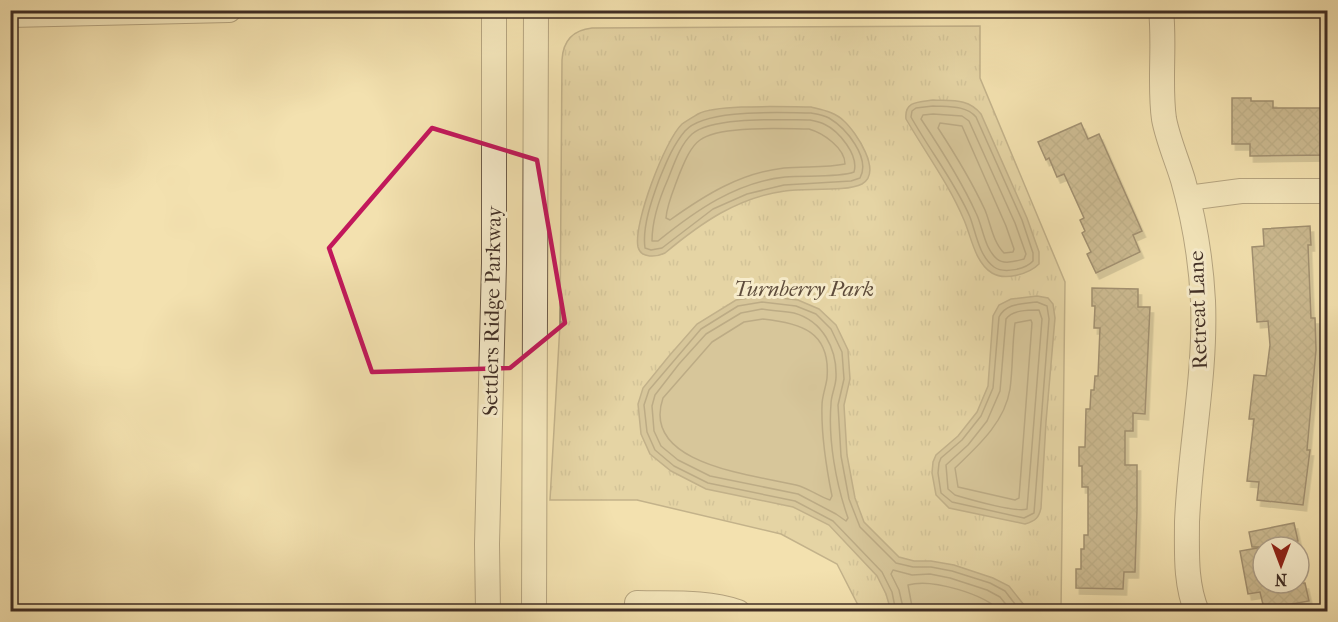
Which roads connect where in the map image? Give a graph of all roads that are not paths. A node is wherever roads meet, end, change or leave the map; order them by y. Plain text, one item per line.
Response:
1 (229, 10) edge
2 (494, 10) edge
3 (536, 10) edge
4 (1161, 10) edge
5 (10, 15) edge
6 (1328, 191) edge
7 (1188, 198) junction
8 (637, 603) dead end
9 (696, 608) edge
10 (488, 612) edge
11 (534, 612) edge
12 (738, 612) edge
13 (1197, 612) edge

1 - 5 street
2 - 10 street, Settlers Ridge Parkway
3 - 11 street, Settlers Ridge Parkway
4 - 7 street, Retreat Lane
6 - 7 street
7 - 13 street, Retreat Lane
8 - 9 street
9 - 12 street

